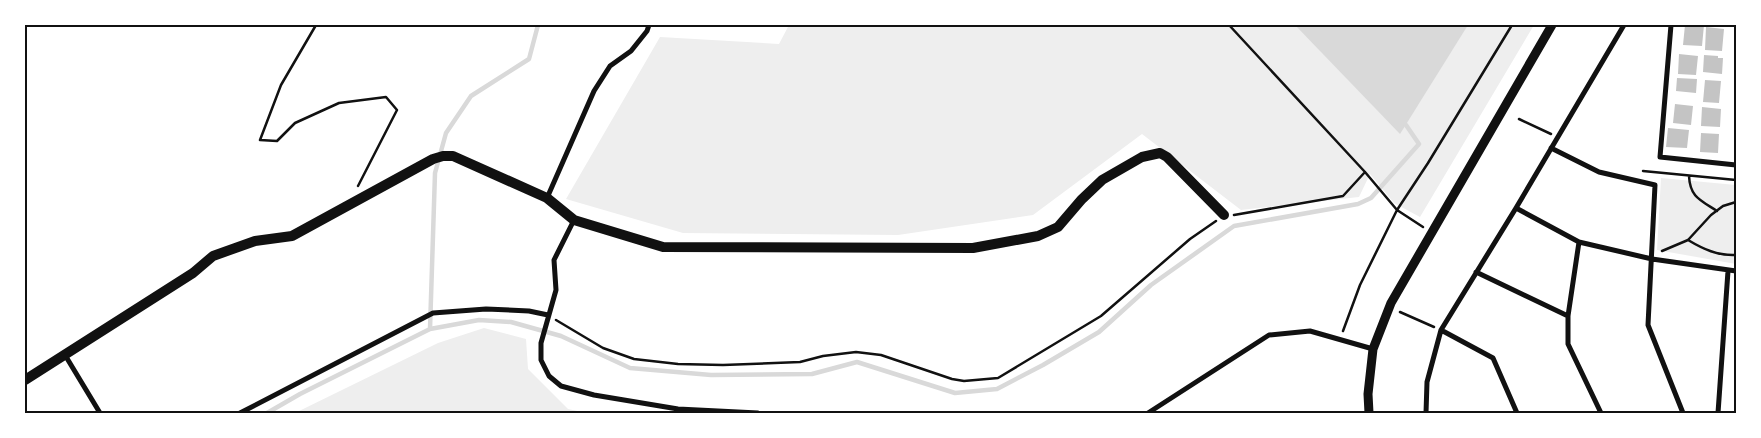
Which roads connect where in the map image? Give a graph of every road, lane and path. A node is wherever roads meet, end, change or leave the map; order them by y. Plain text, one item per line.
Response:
1 (316, 25) edge
2 (649, 25) edge
3 (1229, 25) edge
4 (1512, 25) edge
5 (1552, 25) edge
6 (1624, 25) edge
7 (1671, 25) edge
8 (1519, 119) dead end
9 (1557, 138) junction
10 (1551, 148) junction
11 (1736, 165) edge
12 (1634, 170) dead end
13 (1365, 172) junction
14 (1690, 176) junction
15 (1736, 180) edge
16 (547, 198) junction
17 (1736, 202) edge
18 (348, 206) junction
19 (1516, 208) junction
20 (1397, 210) junction
21 (1717, 210) junction
22 (1224, 215) junction
23 (574, 220) junction
24 (1432, 232) junction
25 (1688, 240) junction
26 (1579, 242) junction
27 (1736, 255) edge
28 (1652, 257) junction
29 (1728, 271) junction
30 (1736, 271) edge
31 (1476, 272) junction
32 (1390, 307) junction
33 (548, 315) junction
34 (1568, 316) junction
35 (1441, 330) junction
36 (1340, 340) junction
37 (1373, 349) junction
38 (64, 355) junction
39 (25, 380) edge
40 (100, 413) edge
41 (240, 413) edge
42 (758, 413) edge
43 (1148, 413) edge
44 (1369, 413) edge
45 (1426, 413) edge
46 (1517, 413) edge
47 (1600, 413) edge
48 (1683, 413) edge
49 (1718, 413) edge

1 - 18 path
2 - 16 street
3 - 13 path
4 - 20 path
5 - 24 street
6 - 9 street
7 - 11 street
8 - 9 path
9 - 10 street
10 - 19 street
10 - 28 street
12 - 14 path
13 - 20 path
13 - 22 path
14 - 15 path
14 - 21 path
16 - 18 main road
16 - 23 main road
17 - 21 path
18 - 38 main road
19 - 26 street
19 - 31 street
20 - 24 path
20 - 36 path
21 - 25 path
22 - 23 main road
22 - 33 path
23 - 33 street
24 - 32 street
25 - 27 path
25 - 28 path
26 - 28 street
26 - 34 street
28 - 29 street
28 - 48 street
29 - 30 street
29 - 49 street
31 - 34 street
31 - 35 street
32 - 35 path
32 - 37 street
33 - 41 street
33 - 42 street
34 - 47 street
35 - 45 street
35 - 46 street
36 - 37 street
36 - 43 street
37 - 44 street
38 - 39 main road
38 - 40 street

